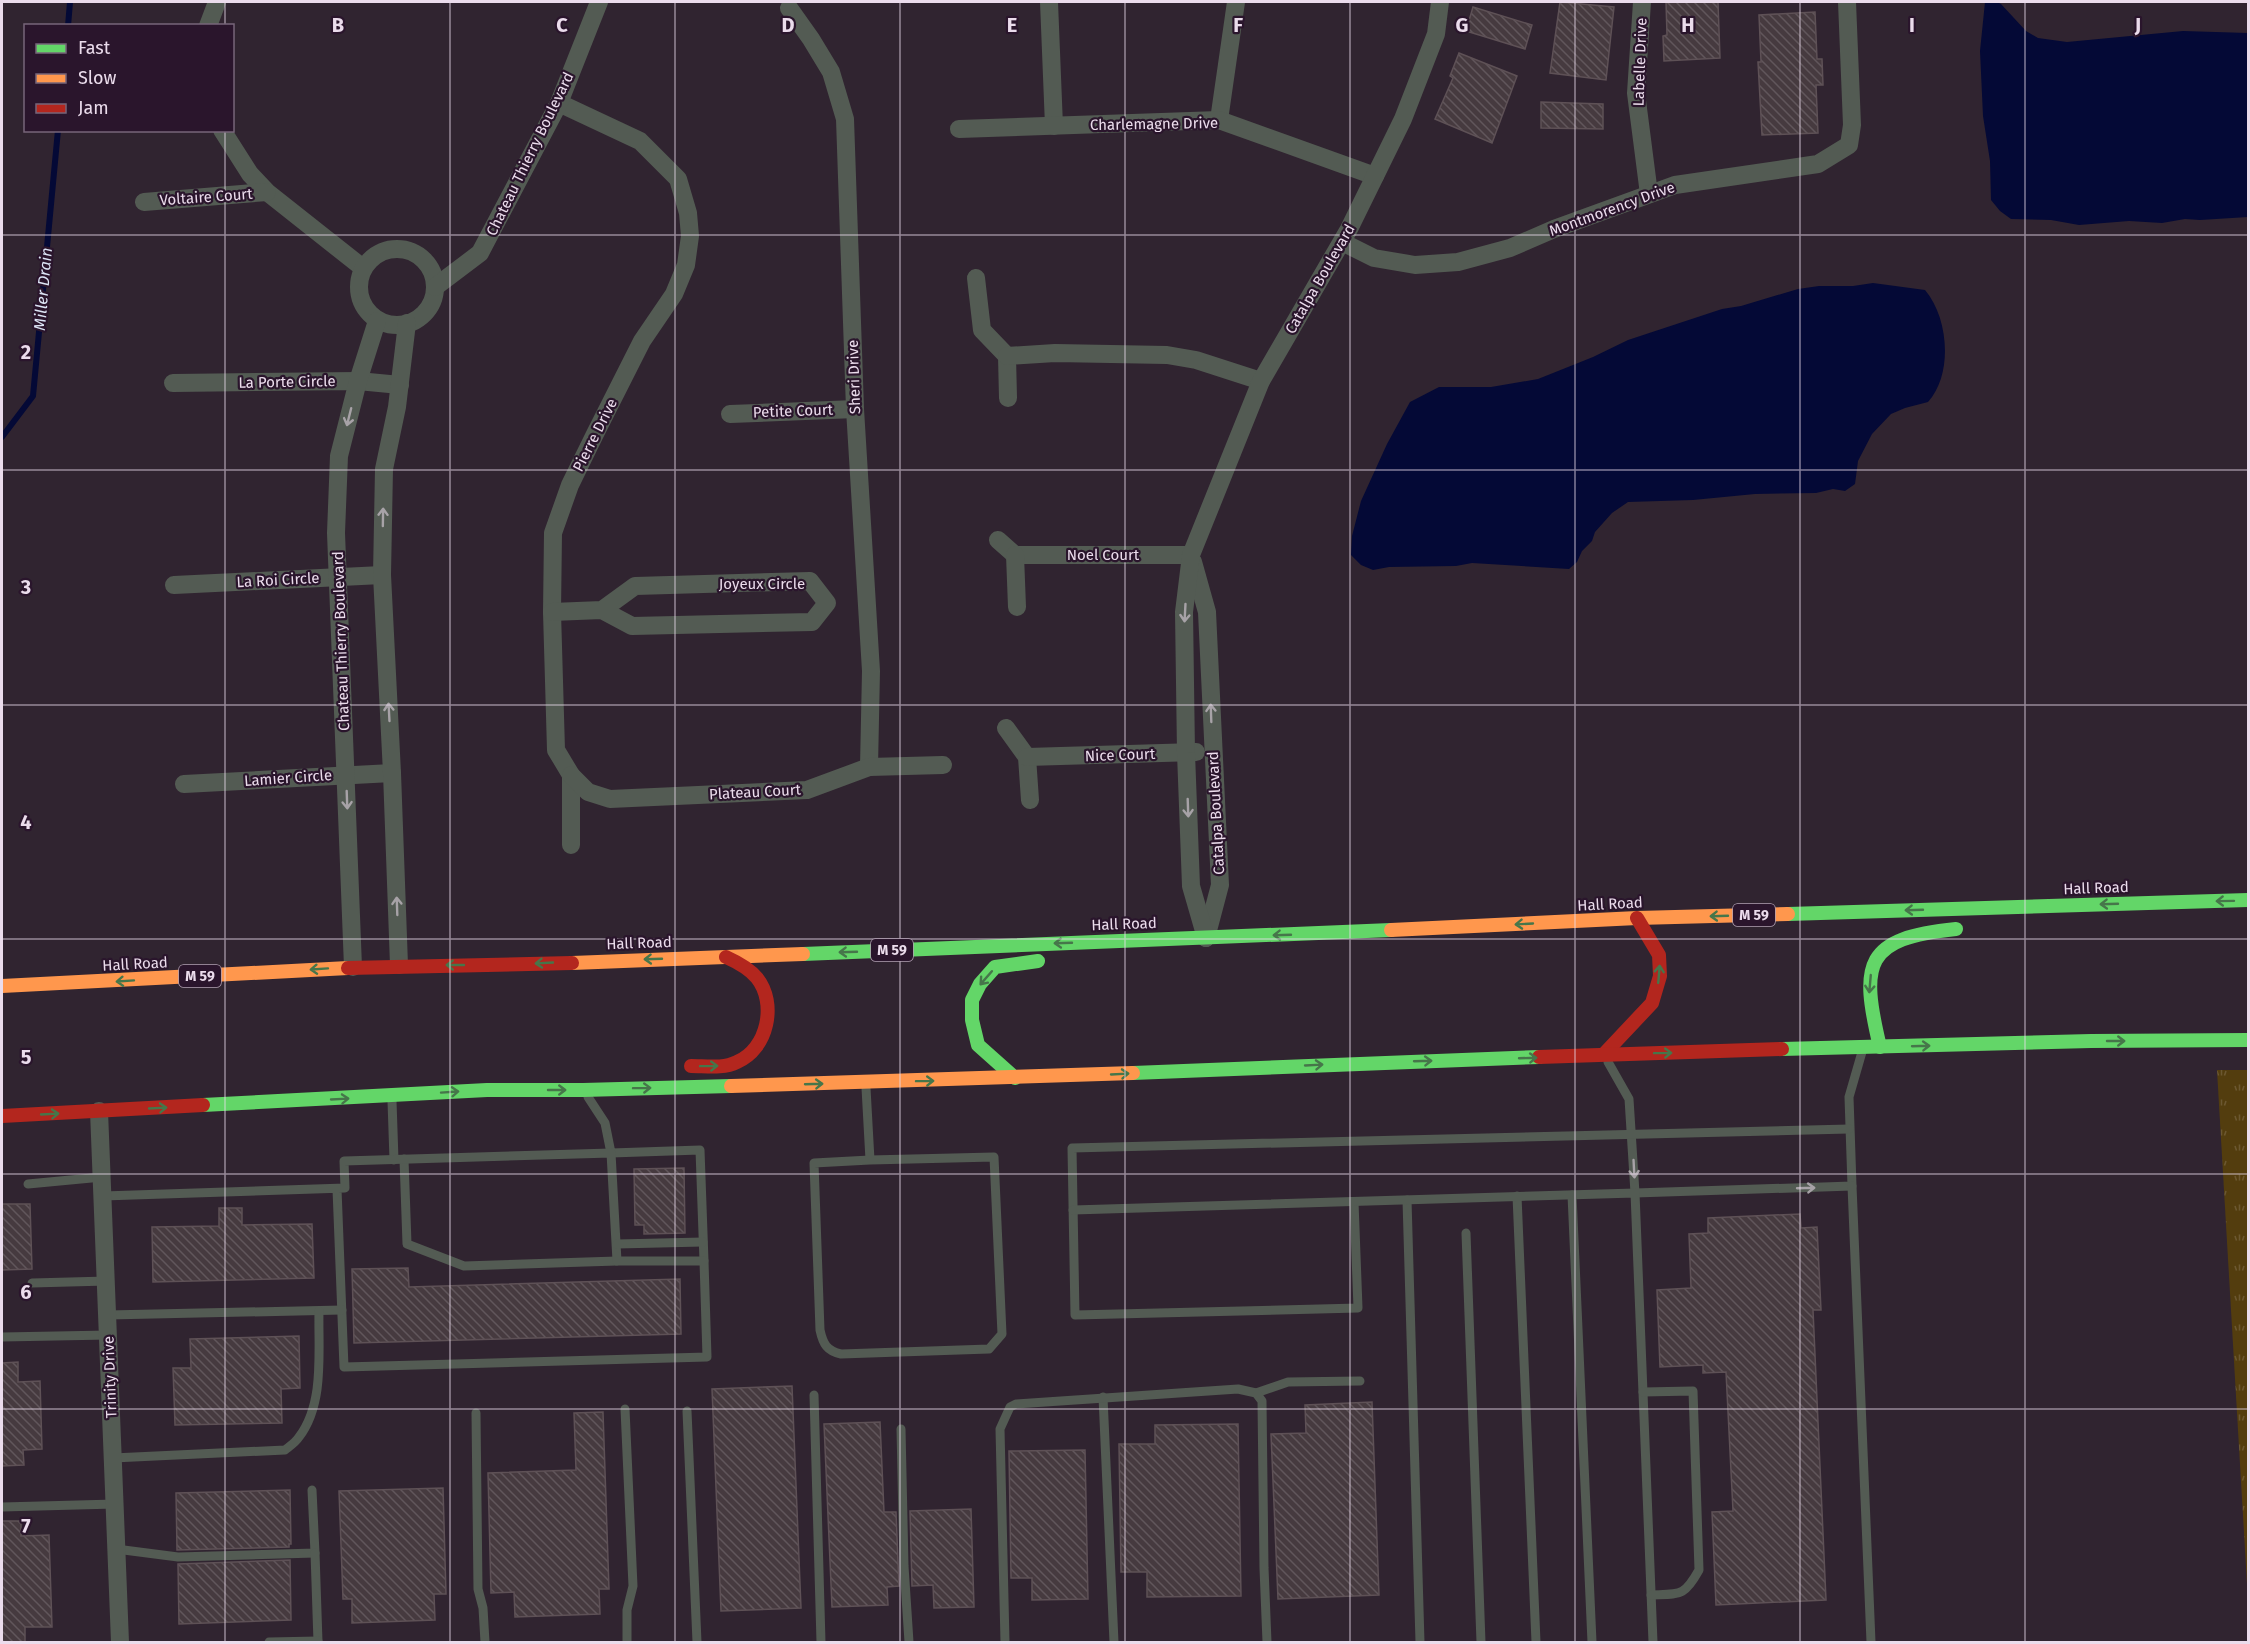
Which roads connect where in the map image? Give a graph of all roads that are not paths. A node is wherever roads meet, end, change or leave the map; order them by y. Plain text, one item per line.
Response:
1 (217, 2) edge
2 (600, 2) edge
3 (1049, 2) edge
4 (1236, 2) edge
5 (1440, 2) edge
6 (1642, 2) edge
7 (1847, 2) edge
8 (785, 4) edge
9 (209, 24) edge
10 (559, 103) junction
11 (1219, 120) junction
12 (1054, 126) junction
13 (959, 129) dead end
14 (223, 132) edge
15 (1375, 176) junction
16 (267, 192) junction
17 (1649, 194) junction
18 (144, 202) dead end
19 (1342, 242) junction
20 (363, 268) junction
21 (976, 278) dead end
22 (435, 287) junction
23 (377, 321) junction
24 (407, 323) junction
25 (1007, 356) junction
26 (358, 381) junction
27 (1261, 381) junction
28 (173, 383) dead end
29 (400, 385) junction
30 (1008, 398) dead end
31 (855, 409) junction
32 (730, 414) dead end
33 (998, 540) dead end
34 (1015, 555) junction
35 (1191, 555) junction
36 (382, 575) junction
37 (338, 576) junction
38 (174, 585) dead end
39 (1017, 607) dead end
40 (602, 610) junction
41 (552, 612) junction
42 (1006, 728) dead end
43 (1213, 752) junction
44 (1186, 753) junction
45 (1028, 758) junction
46 (942, 765) dead end
47 (868, 767) junction
48 (392, 773) junction
49 (346, 774) junction
50 (572, 775) junction
51 (184, 784) dead end
52 (1030, 800) dead end
53 (571, 845) dead end
54 (2248, 900) edge
55 (2167, 902) junction
56 (1637, 918) junction
57 (2127, 919) dead end
58 (1975, 928) dead end
59 (1206, 938) junction
60 (726, 957) junction
61 (399, 965) junction
62 (353, 967) junction
63 (2, 986) edge
64 (2248, 1040) edge
65 (1880, 1047) junction
66 (1863, 1048) junction
67 (1604, 1054) junction
68 (681, 1067) dead end
69 (518, 1075) dead end
70 (1015, 1078) junction
71 (866, 1082) junction
72 (487, 1090) junction
73 (583, 1090) junction
74 (392, 1096) junction
75 (99, 1111) junction
76 (2, 1116) edge
77 (1849, 1128) junction
78 (1632, 1134) junction
79 (611, 1153) junction
80 (399, 1160) junction
81 (870, 1160) junction
82 (102, 1176) junction
83 (28, 1184) dead end
84 (1852, 1186) junction
85 (337, 1189) junction
86 (1635, 1193) junction
87 (1572, 1195) junction
88 (103, 1196) junction
89 (1517, 1197) junction
90 (1407, 1200) junction
91 (1354, 1202) junction
92 (1073, 1210) junction
93 (1466, 1233) dead end
94 (704, 1242) junction
95 (617, 1244) junction
96 (617, 1261) junction
97 (704, 1261) junction
98 (107, 1281) junction
99 (32, 1283) dead end
100 (342, 1310) junction
101 (319, 1311) junction
102 (108, 1315) junction
103 (109, 1335) junction
104 (2, 1337) edge
105 (1360, 1381) dead end
106 (1643, 1392) junction
107 (1256, 1393) junction
108 (814, 1395) dead end
109 (1103, 1397) junction
110 (626, 1409) dead end
111 (687, 1411) dead end
112 (476, 1413) dead end
113 (901, 1429) dead end
114 (113, 1458) junction
115 (312, 1490) dead end
116 (115, 1504) junction
117 (2, 1507) edge
118 (116, 1549) junction
119 (315, 1553) junction
120 (1651, 1595) junction
121 (120, 1642) edge
122 (270, 1642) edge
123 (318, 1642) edge
124 (485, 1642) edge
125 (627, 1642) edge
126 (697, 1642) edge
127 (821, 1642) edge
128 (909, 1642) edge
129 (1005, 1642) edge
130 (1114, 1642) edge
131 (1267, 1642) edge
132 (1420, 1642) edge
133 (1481, 1642) edge
134 (1536, 1642) edge
135 (1592, 1642) edge
136 (1653, 1642) edge
137 (1871, 1642) edge

1 - 9 street
2 - 10 street, Chateau Thierry Boulevard
3 - 12 street
4 - 11 street
5 - 15 street, Catalpa Boulevard
6 - 17 street, Labelle Drive
7 - 17 street, Montmorency Drive
8 - 31 street, Sheri Drive
10 - 22 street, Chateau Thierry Boulevard
10 - 41 street, Pierre Drive
11 - 12 street, Charlemagne Drive
11 - 15 street, Charlemagne Drive
12 - 13 street, Charlemagne Drive
14 - 16 street
15 - 19 street, Catalpa Boulevard
16 - 18 street, Voltaire Court
16 - 20 street
17 - 19 street, Montmorency Drive
19 - 27 street, Catalpa Boulevard
20 - 22 street
20 - 23 street
21 - 25 street
22 - 24 street
23 - 24 street
23 - 26 street, Chateau Thierry Boulevard
24 - 29 street
25 - 27 street
25 - 30 street
26 - 28 street, La Porte Circle
26 - 29 street, La Porte Circle
26 -> 37 street, Chateau Thierry Boulevard
27 - 35 street, Catalpa Boulevard
36 -> 29 street
31 - 32 street, Petite Court
31 - 47 street, Sheri Drive
33 - 34 street
34 - 35 street, Noel Court
34 - 39 street
43 -> 35 street, Catalpa Boulevard
35 -> 44 street, Catalpa Boulevard
36 - 37 street, La Roi Circle
48 -> 36 street
37 - 38 street, La Roi Circle
37 - 49 street, Chateau Thierry Boulevard
40 - 40 street, Joyeux Circle
40 - 41 street
41 - 50 street, Pierre Drive
42 - 45 street
43 - 44 street, Nice Court
43 - 59 street, Catalpa Boulevard
44 - 45 street, Nice Court
44 -> 59 street, Catalpa Boulevard
45 - 52 street
46 - 47 street, Plateau Court
47 - 50 street, Plateau Court
48 - 49 street, Lamier Circle
61 -> 48 street
49 - 51 street, Lamier Circle
49 -> 62 street, Chateau Thierry Boulevard
50 - 53 street
54 -> 55 highway, Hall Road / M 59
55 -> 56 highway, Hall Road / M 59
55 - 57 highway
56 -> 59 highway, Hall Road / M 59
67 -> 56 highway
58 -> 65 highway
59 -> 60 highway, Hall Road / M 59
59 -> 70 highway
60 -> 61 highway, Hall Road / M 59
68 -> 60 highway
61 - 62 highway, Hall Road / M 59
62 -> 63 highway, Hall Road / M 59
65 -> 64 highway
65 - 66 highway
67 -> 66 highway
66 - 77 lane
70 -> 67 highway
67 - 78 lane
69 - 72 highway
71 -> 70 highway
73 -> 71 highway
71 - 81 lane
72 -> 73 highway
74 -> 72 highway
73 - 79 lane
75 -> 74 highway
74 - 80 lane
76 -> 75 highway
75 - 82 street, Trinity Drive
77 - 78 lane
77 - 84 lane
78 -> 86 lane
78 - 92 lane
79 - 80 lane
79 - 94 lane
79 - 95 lane
80 - 85 lane
80 - 96 lane
81 - 81 lane
82 - 83 lane
82 - 88 street, Trinity Drive
86 -> 84 lane
84 - 137 lane
85 - 88 lane
85 - 100 lane
86 - 87 lane
86 - 106 lane
87 - 89 lane
87 - 135 lane
88 - 98 street, Trinity Drive
89 - 90 lane
89 - 134 lane
90 - 91 lane
90 - 132 lane
91 - 92 lane
91 - 92 lane
93 - 133 lane
94 - 95 lane
94 - 97 lane
95 - 96 lane
96 - 97 lane
97 - 100 lane
98 - 99 lane
98 - 102 street, Trinity Drive
100 - 101 lane
101 - 102 lane
101 - 114 lane
102 - 103 street, Trinity Drive
103 - 104 lane
103 - 114 street, Trinity Drive
105 - 107 lane
106 - 120 lane
106 - 120 lane
107 - 109 lane
107 - 131 lane
108 - 127 lane
109 - 129 lane
109 - 130 lane
110 - 125 lane
111 - 126 lane
112 - 124 lane
113 - 128 lane
114 - 116 street, Trinity Drive
115 - 119 lane
116 - 117 lane
116 - 118 street, Trinity Drive
118 - 119 lane
118 - 121 street, Trinity Drive
119 - 123 lane
120 - 136 lane
122 - 123 lane

